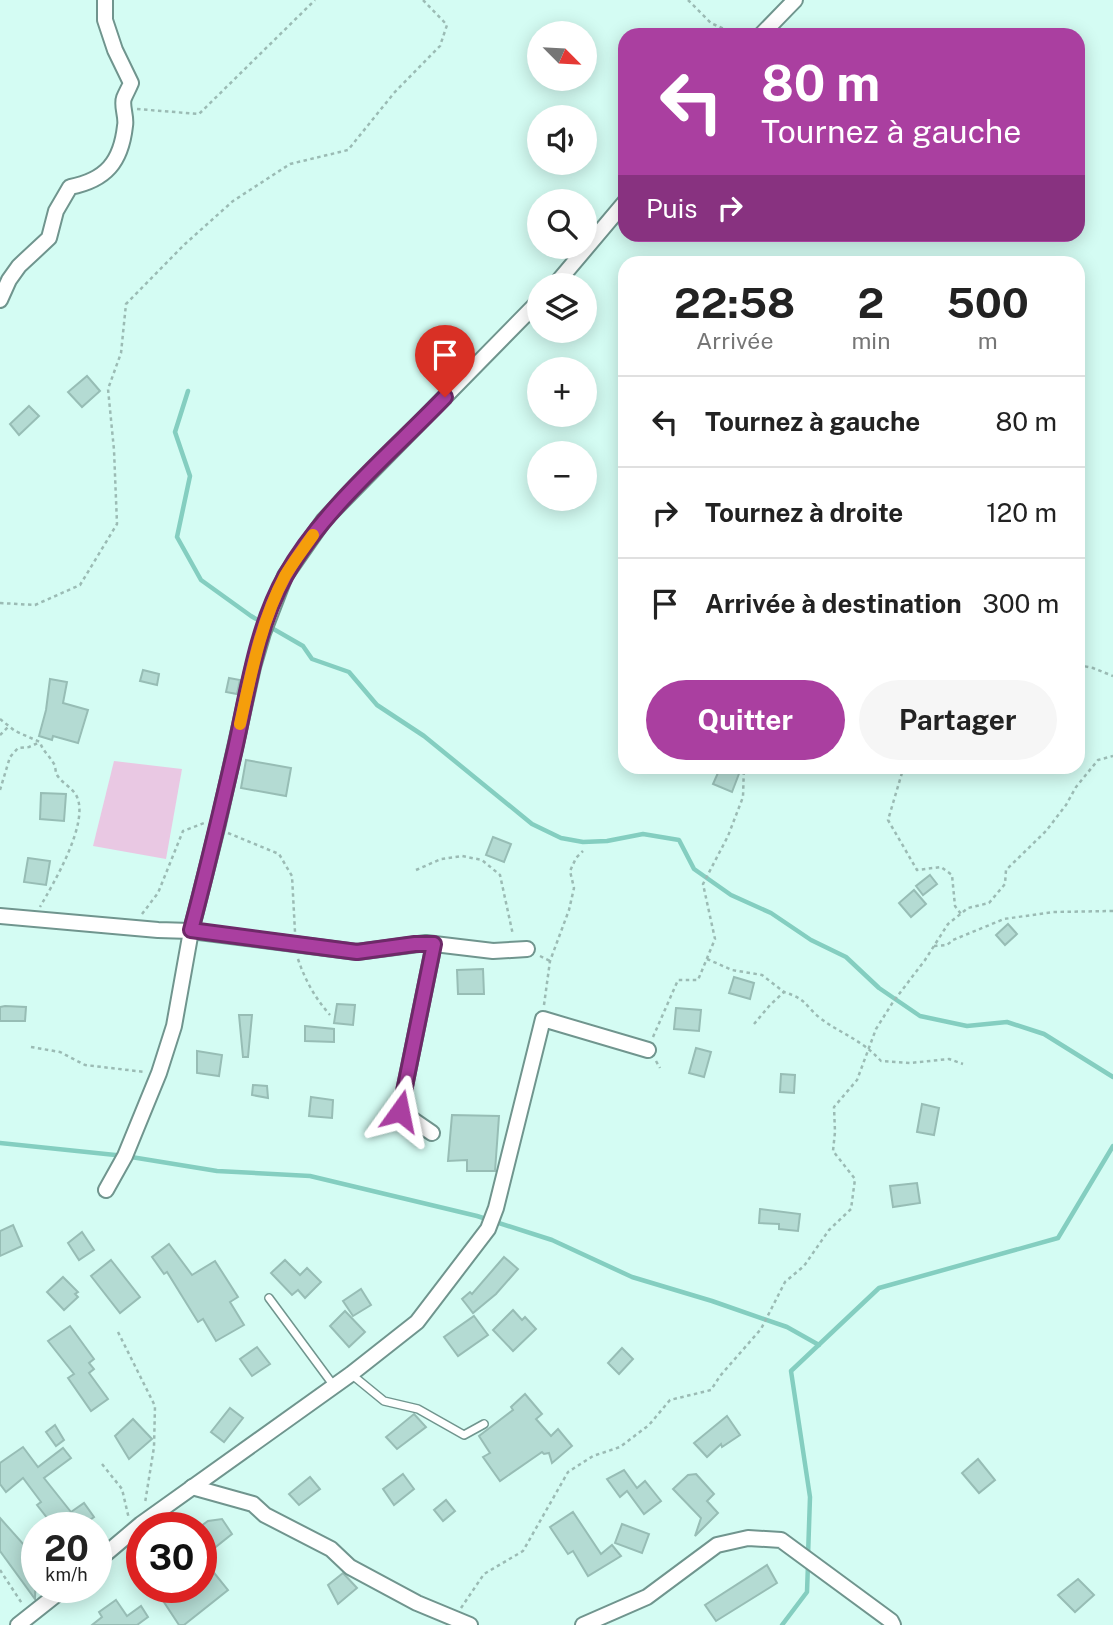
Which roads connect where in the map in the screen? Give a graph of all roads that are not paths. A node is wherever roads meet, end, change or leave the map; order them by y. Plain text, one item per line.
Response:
1 (105, 0) edge
2 (795, 0) edge
3 (768, 28) edge
4 (618, 210) edge
5 (565, 273) edge
6 (0, 300) edge
7 (527, 313) edge
8 (0, 916) edge
9 (191, 930) junction
10 (434, 944) junction
11 (527, 949) road end
12 (648, 1050) road end
13 (432, 1133) dead end
14 (106, 1190) dead end
15 (269, 1298) dead end
16 (351, 1374) junction
17 (334, 1386) junction
18 (484, 1424) dead end
19 (192, 1487) junction
20 (112, 1548) edge
21 (46, 1603) edge
22 (23, 1622) edge
23 (600, 1622) edge
24 (470, 1625) edge
25 (583, 1625) edge
26 (893, 1625) edge

1 - 6 street
2 - 3 street
4 - 5 street
7 - 9 street
8 - 9 street
9 - 10 street
9 - 14 street
10 - 11 street
10 - 13 street
12 - 16 street
15 - 17 lane
16 - 17 street
16 - 18 lane
17 - 19 street
19 - 20 street
19 - 24 street
21 - 22 street
23 - 25 street
23 - 26 street

